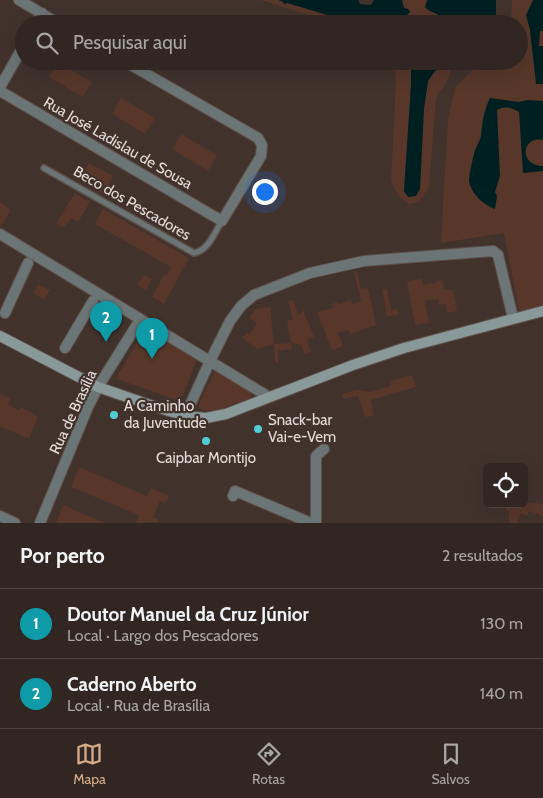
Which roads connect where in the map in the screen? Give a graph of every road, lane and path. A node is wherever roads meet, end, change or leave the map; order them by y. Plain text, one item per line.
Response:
1 (19, 0) edge
2 (42, 14) edge
3 (15, 60) edge
4 (140, 70) edge
5 (0, 86) edge
6 (44, 168) dead end
7 (222, 221) junction
8 (0, 234) edge
9 (28, 263) dead end
10 (93, 301) dead end
11 (543, 311) edge
12 (5, 313) dead end
13 (139, 318) junction
14 (513, 318) junction
15 (2, 338) edge
16 (65, 348) dead end
17 (210, 361) junction
18 (98, 386) junction
19 (269, 396) junction
20 (186, 416) junction
21 (324, 449) dead end
22 (233, 496) dead end
23 (0, 516) edge
24 (15, 523) edge
25 (40, 523) edge
26 (311, 523) edge
27 (316, 523) edge

1 - 2 street
3 - 5 street
4 - 7 street
5 - 7 street, Rua José Ladislau de Sousa
6 - 7 lane, Beco dos Pescadores
8 - 13 street
9 - 12 street
10 - 16 street
11 - 14 main road
13 - 17 street
13 - 18 street, Rua de Brasília
14 - 17 street
14 - 19 main road
15 - 18 main road
17 - 19 street
17 - 20 street
18 - 20 main road
18 - 25 street, Rua de Brasília
19 - 20 main road
21 - 27 street
22 - 26 street
23 - 24 street

